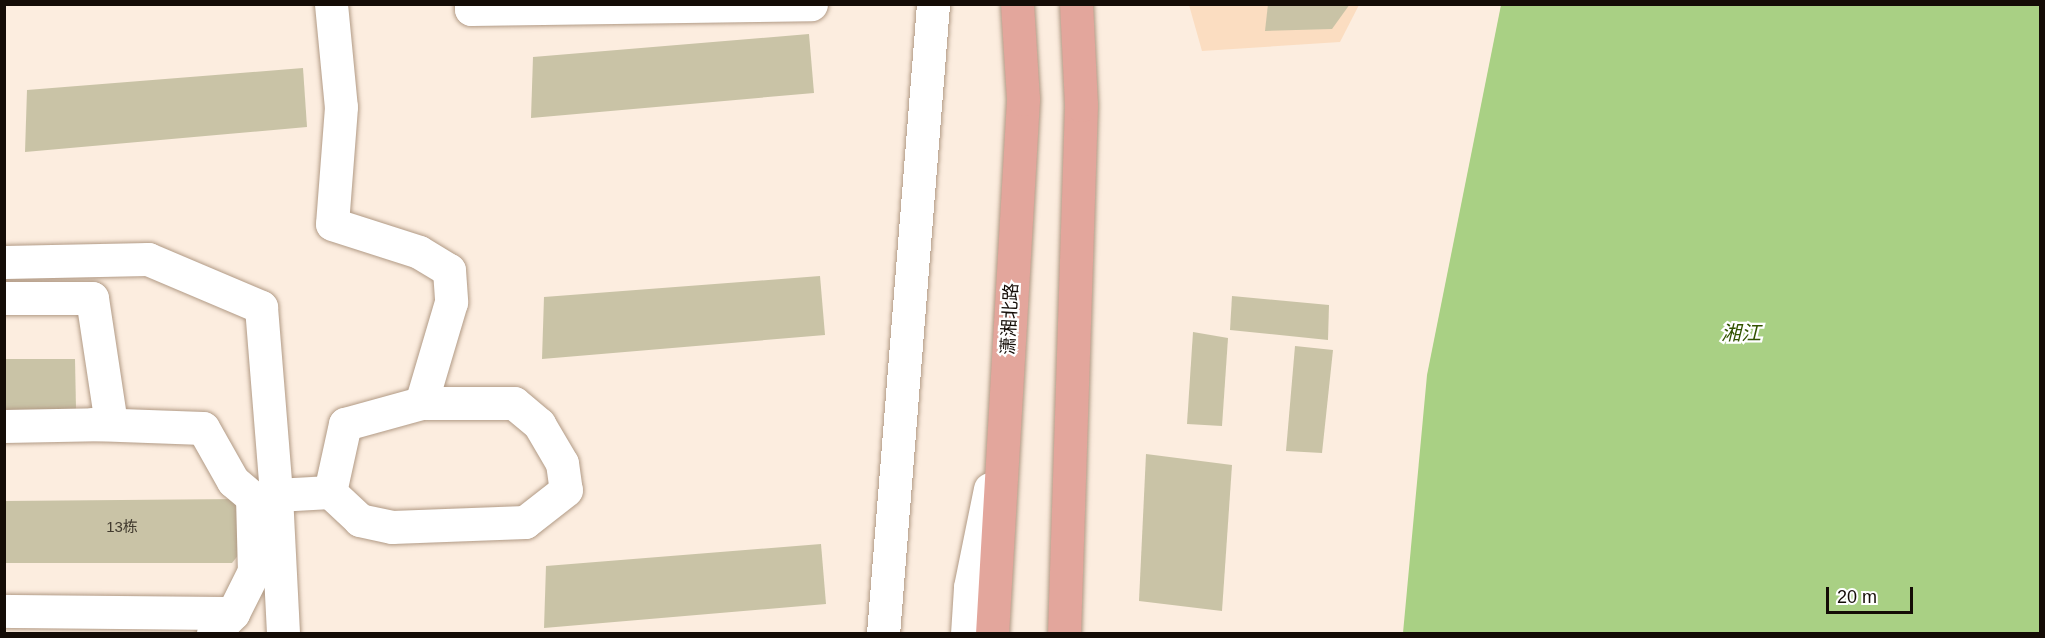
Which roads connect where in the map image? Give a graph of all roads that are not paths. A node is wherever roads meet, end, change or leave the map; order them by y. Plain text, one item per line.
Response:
1 (331, 4) edge
2 (471, 4) edge
3 (811, 4) edge
4 (933, 4) edge
5 (1017, 4) edge
6 (1076, 4) edge
7 (4, 262) edge
8 (4, 298) edge
9 (421, 403) junction
10 (1004, 423) junction
11 (93, 424) junction
12 (4, 426) edge
13 (330, 492) junction
14 (276, 495) junction
15 (4, 611) edge
16 (223, 623) edge
17 (283, 633) edge
18 (883, 633) edge
19 (967, 633) edge
20 (992, 633) edge
21 (1064, 633) edge

1 - 9 street
2 - 3 street
4 - 18 street
5 - 10 main road, 潇湘北路
6 - 21 main road
7 - 14 street
8 - 11 street
9 - 13 street
9 - 13 street
10 - 19 street
10 - 20 main road, 潇湘北路
11 - 12 street
11 - 16 street
13 - 14 street
14 - 17 street
15 - 16 street

